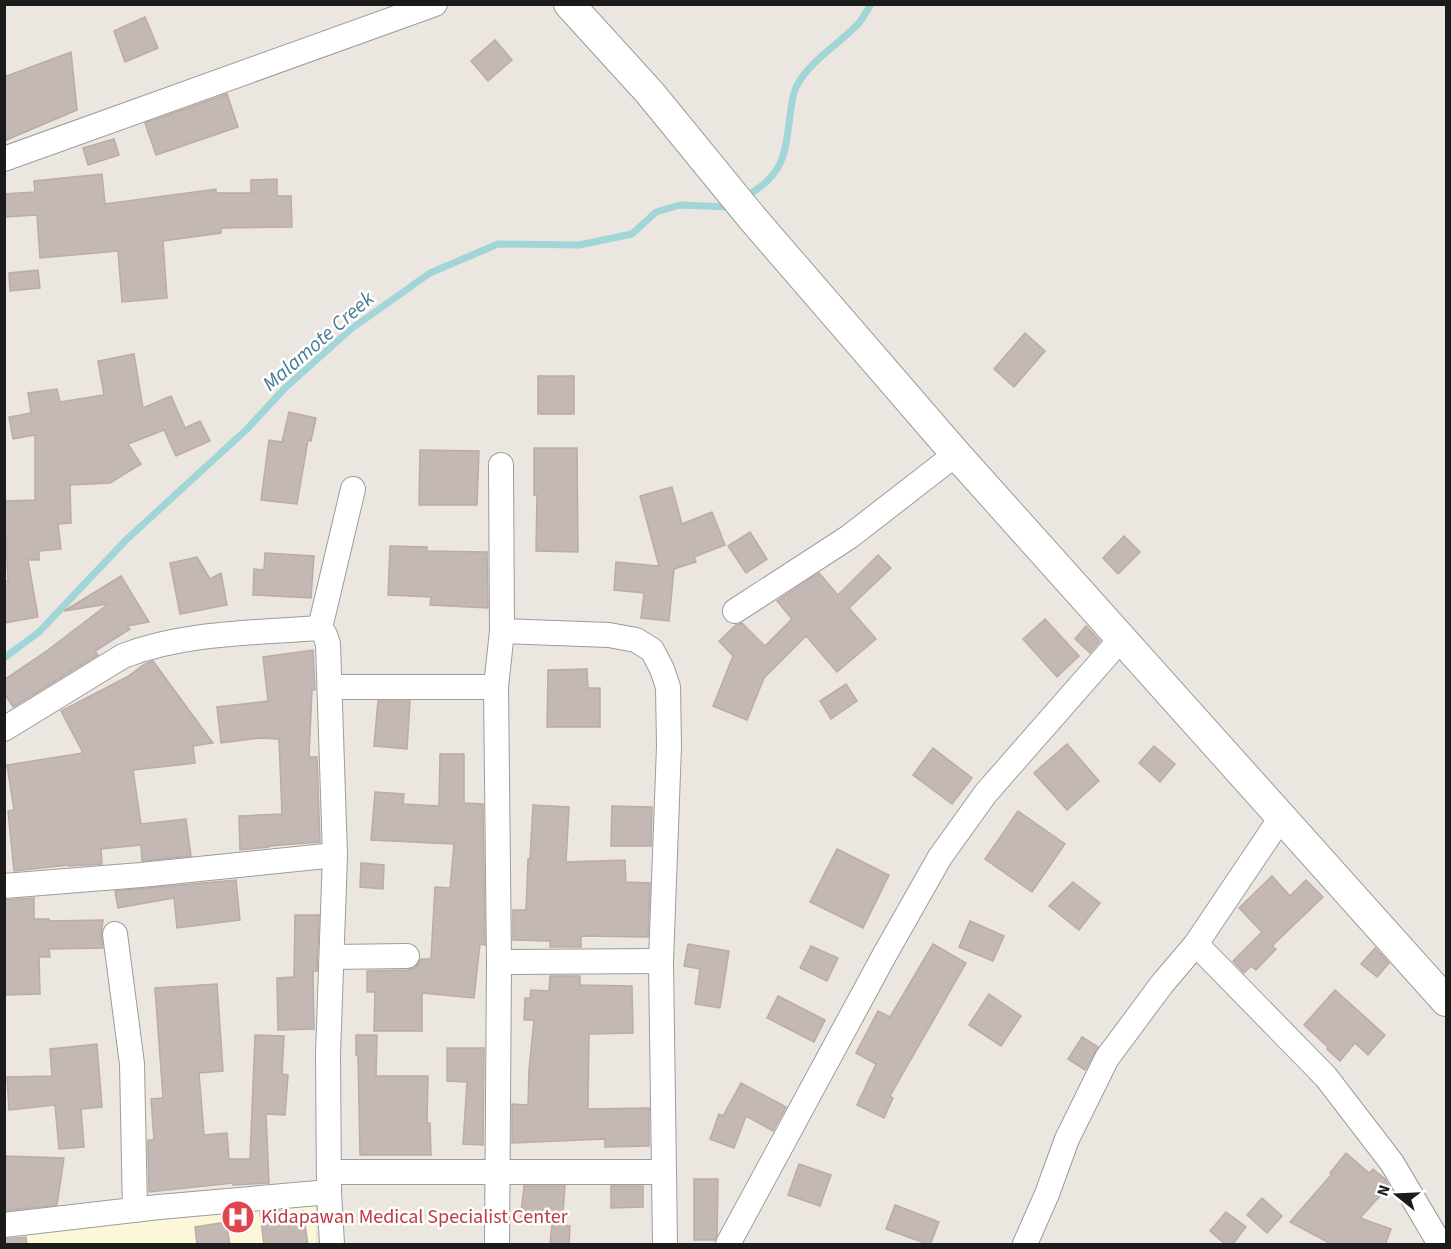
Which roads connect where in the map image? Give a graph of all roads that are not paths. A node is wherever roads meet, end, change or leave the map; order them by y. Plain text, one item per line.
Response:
1 (435, 4) edge
2 (569, 4) edge
3 (4, 159) edge
4 (956, 454) junction
5 (501, 465) dead end
6 (353, 489) dead end
7 (735, 611) dead end
8 (320, 628) junction
9 (502, 631) junction
10 (1121, 639) junction
11 (330, 687) junction
12 (496, 687) junction
13 (4, 729) edge
14 (1281, 816) junction
15 (335, 855) junction
16 (4, 886) edge
17 (115, 934) dead end
18 (1196, 944) junction
19 (407, 956) dead end
20 (332, 957) junction
21 (661, 961) junction
22 (499, 962) junction
23 (1446, 1001) edge
24 (664, 1172) junction
25 (497, 1173) junction
26 (330, 1182) junction
27 (135, 1210) junction
28 (4, 1225) edge
29 (332, 1245) edge
30 (497, 1245) edge
31 (665, 1245) edge
32 (728, 1245) edge
33 (1025, 1245) edge
34 (1440, 1245) edge

1 - 3 street
2 - 4 street
4 - 7 street
4 - 10 street
5 - 9 street
6 - 8 street
8 - 11 street
8 - 13 street
9 - 12 street
9 - 21 street
10 - 14 street
10 - 32 street
11 - 12 street
11 - 15 street
12 - 22 street
14 - 18 street
14 - 23 street
15 - 16 street
15 - 20 street
17 - 27 street
18 - 33 street
18 - 34 street
19 - 20 street
20 - 26 street
21 - 22 street
21 - 24 street
22 - 25 street
24 - 25 street
24 - 31 street
25 - 26 street
25 - 30 street
26 - 27 street
26 - 29 street
27 - 28 street

